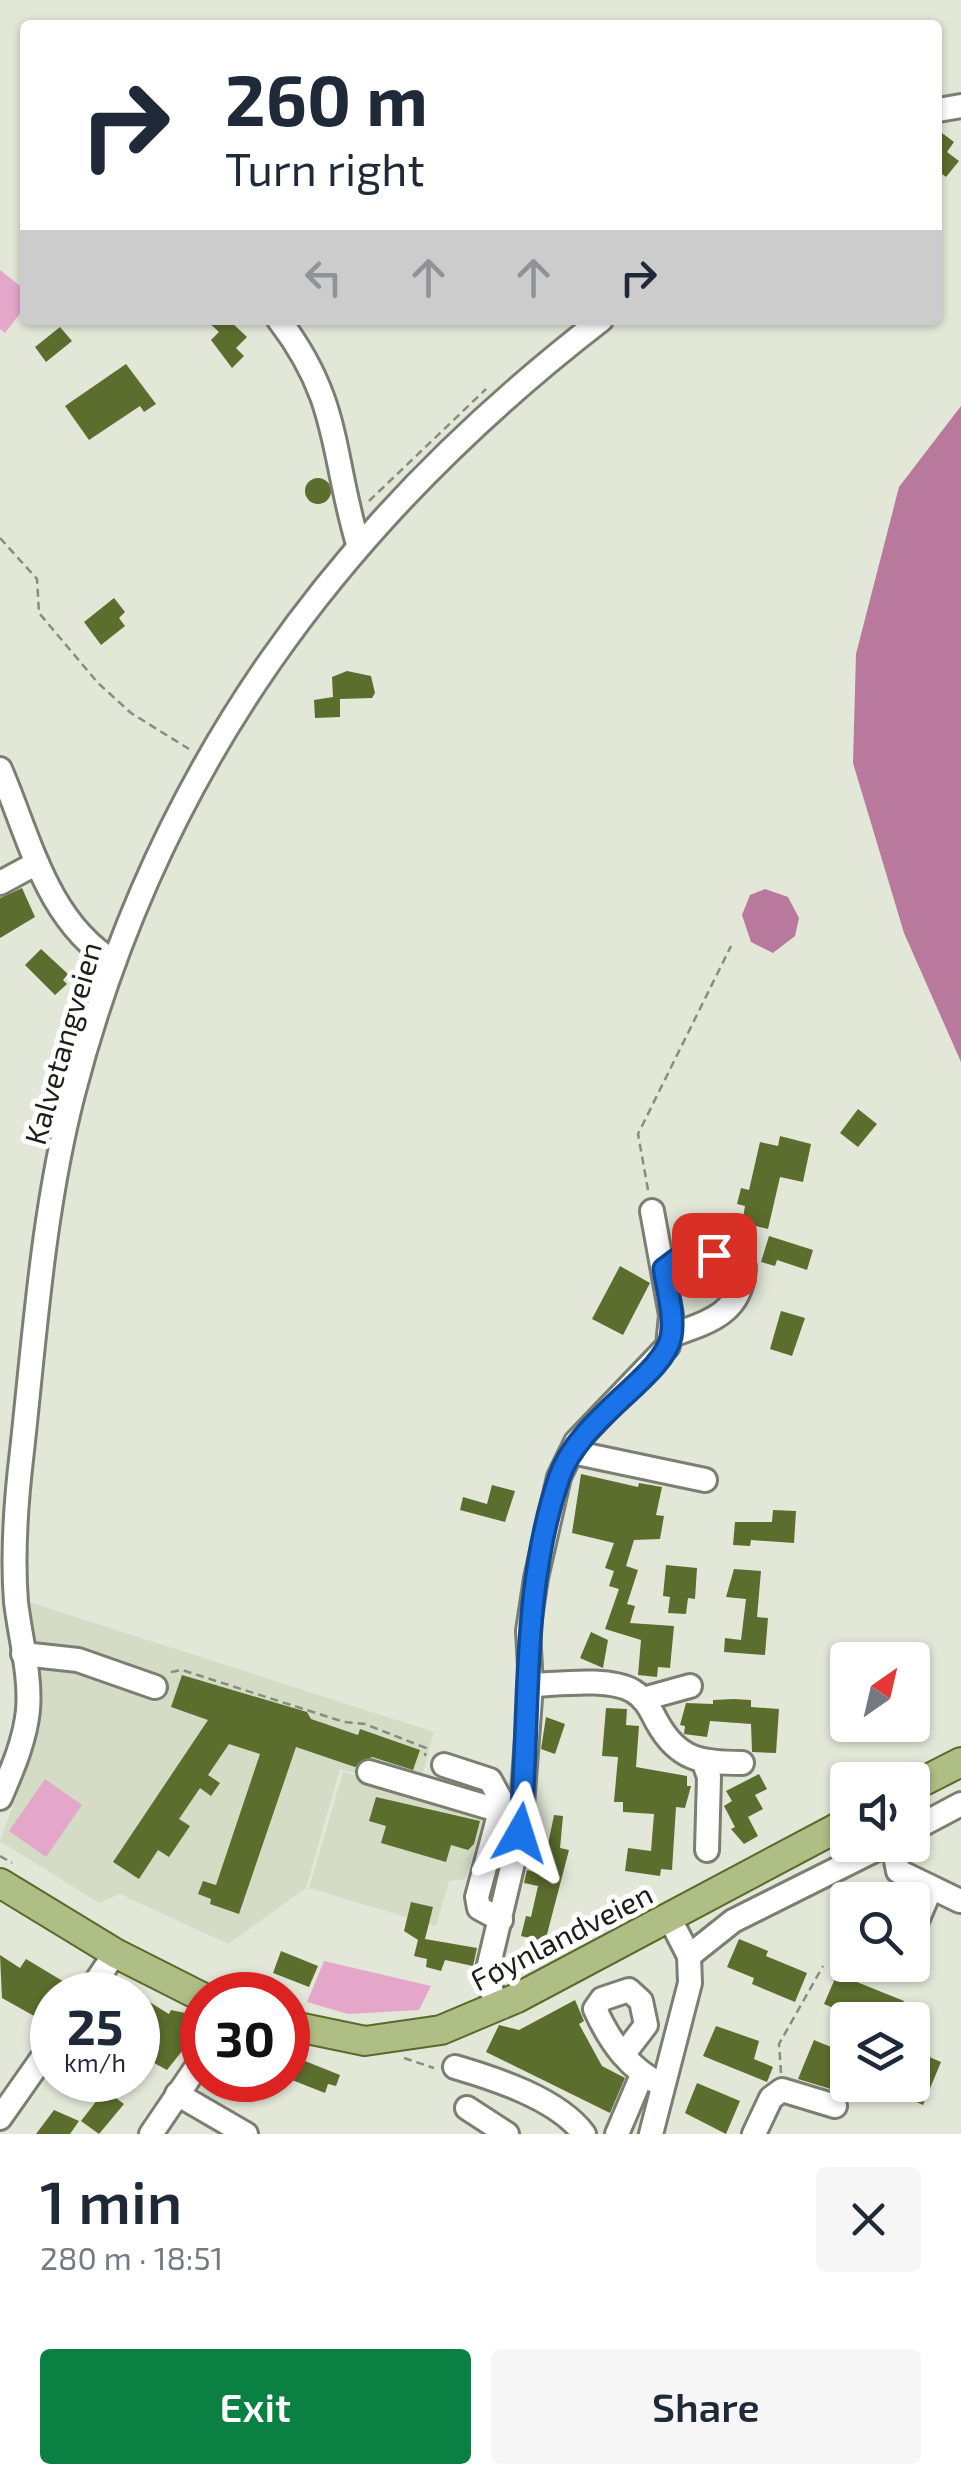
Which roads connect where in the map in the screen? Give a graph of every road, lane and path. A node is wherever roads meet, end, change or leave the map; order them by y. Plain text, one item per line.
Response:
1 (282, 325) edge
2 (595, 325) edge
3 (0, 538) edge
4 (358, 544) junction
5 (207, 763) junction
6 (0, 769) edge
7 (37, 863) junction
8 (0, 883) edge
9 (732, 946) dead end
10 (114, 962) junction
11 (652, 1211) joint
12 (664, 1269) junction
13 (672, 1335) junction
14 (572, 1452) junction
15 (705, 1480) dead end
16 (23, 1654) junction
17 (531, 1686) junction
18 (690, 1686) dead end
19 (155, 1687) joint
20 (643, 1699) junction
21 (961, 1762) edge
22 (742, 1763) dead end
23 (444, 1764) dead end
24 (704, 1764) junction
25 (369, 1772) dead end
26 (930, 1778) edge
27 (422, 1787) junction
28 (0, 1798) edge
29 (961, 1804) edge
30 (510, 1814) junction
31 (930, 1820) edge
32 (830, 1832) edge
33 (708, 1850) dead end
34 (851, 1862) edge
35 (896, 1862) edge
36 (919, 1882) edge
37 (0, 1883) edge
38 (930, 1888) edge
39 (960, 1900) edge
40 (670, 1917) junction
41 (115, 1954) junction
42 (690, 1956) junction
43 (822, 1966) dead end
44 (103, 1972) edge
45 (180, 1986) edge
46 (496, 2008) junction
47 (646, 2025) junction
48 (310, 2030) edge
49 (676, 2034) junction
50 (623, 2055) junction
51 (456, 2067) dead end
52 (30, 2075) edge
53 (652, 2080) junction
54 (180, 2090) edge
55 (782, 2090) junction
56 (177, 2094) junction
57 (835, 2106) dead end
58 (466, 2108) dead end
59 (0, 2118) edge
60 (151, 2134) edge
61 (246, 2134) edge
62 (507, 2134) edge
63 (584, 2134) edge
64 (618, 2134) edge
65 (651, 2134) edge
66 (754, 2134) edge

1 - 4 street
2 - 4 street, Kalvetangveien
3 - 5 path
4 - 5 street, Kalvetangveien
5 - 10 street, Kalvetangveien
6 - 7 street
7 - 8 street
7 - 10 street
9 - 11 path
10 - 16 street, Kalvetangveien
11 - 12 street
12 - 13 street
12 - 13 street
13 - 14 street
14 - 15 street
14 - 17 street
16 - 19 street
16 - 28 street, Kalvetangveien
17 - 20 street
17 - 30 street
18 - 20 street
19 - 27 path
20 - 24 street
21 - 26 main road
22 - 24 street
23 - 30 street
24 - 33 street
25 - 27 street
27 - 30 street
29 - 31 street
30 - 46 street
32 - 40 main road, Føynlandveien
34 - 42 street
35 - 36 street
37 - 41 main road
38 - 39 street
40 - 42 street
40 - 46 main road, Føynlandveien
41 - 44 street
41 - 45 main road
42 - 49 street
43 - 55 path
46 - 48 main road, Føynlandveien
47 - 49 street
47 - 50 street
47 - 50 street
49 - 53 street
50 - 53 street
51 - 63 street
52 - 59 street
53 - 64 street
53 - 65 street
54 - 56 street
55 - 57 street
55 - 66 street
56 - 60 street
56 - 61 street
58 - 62 street

